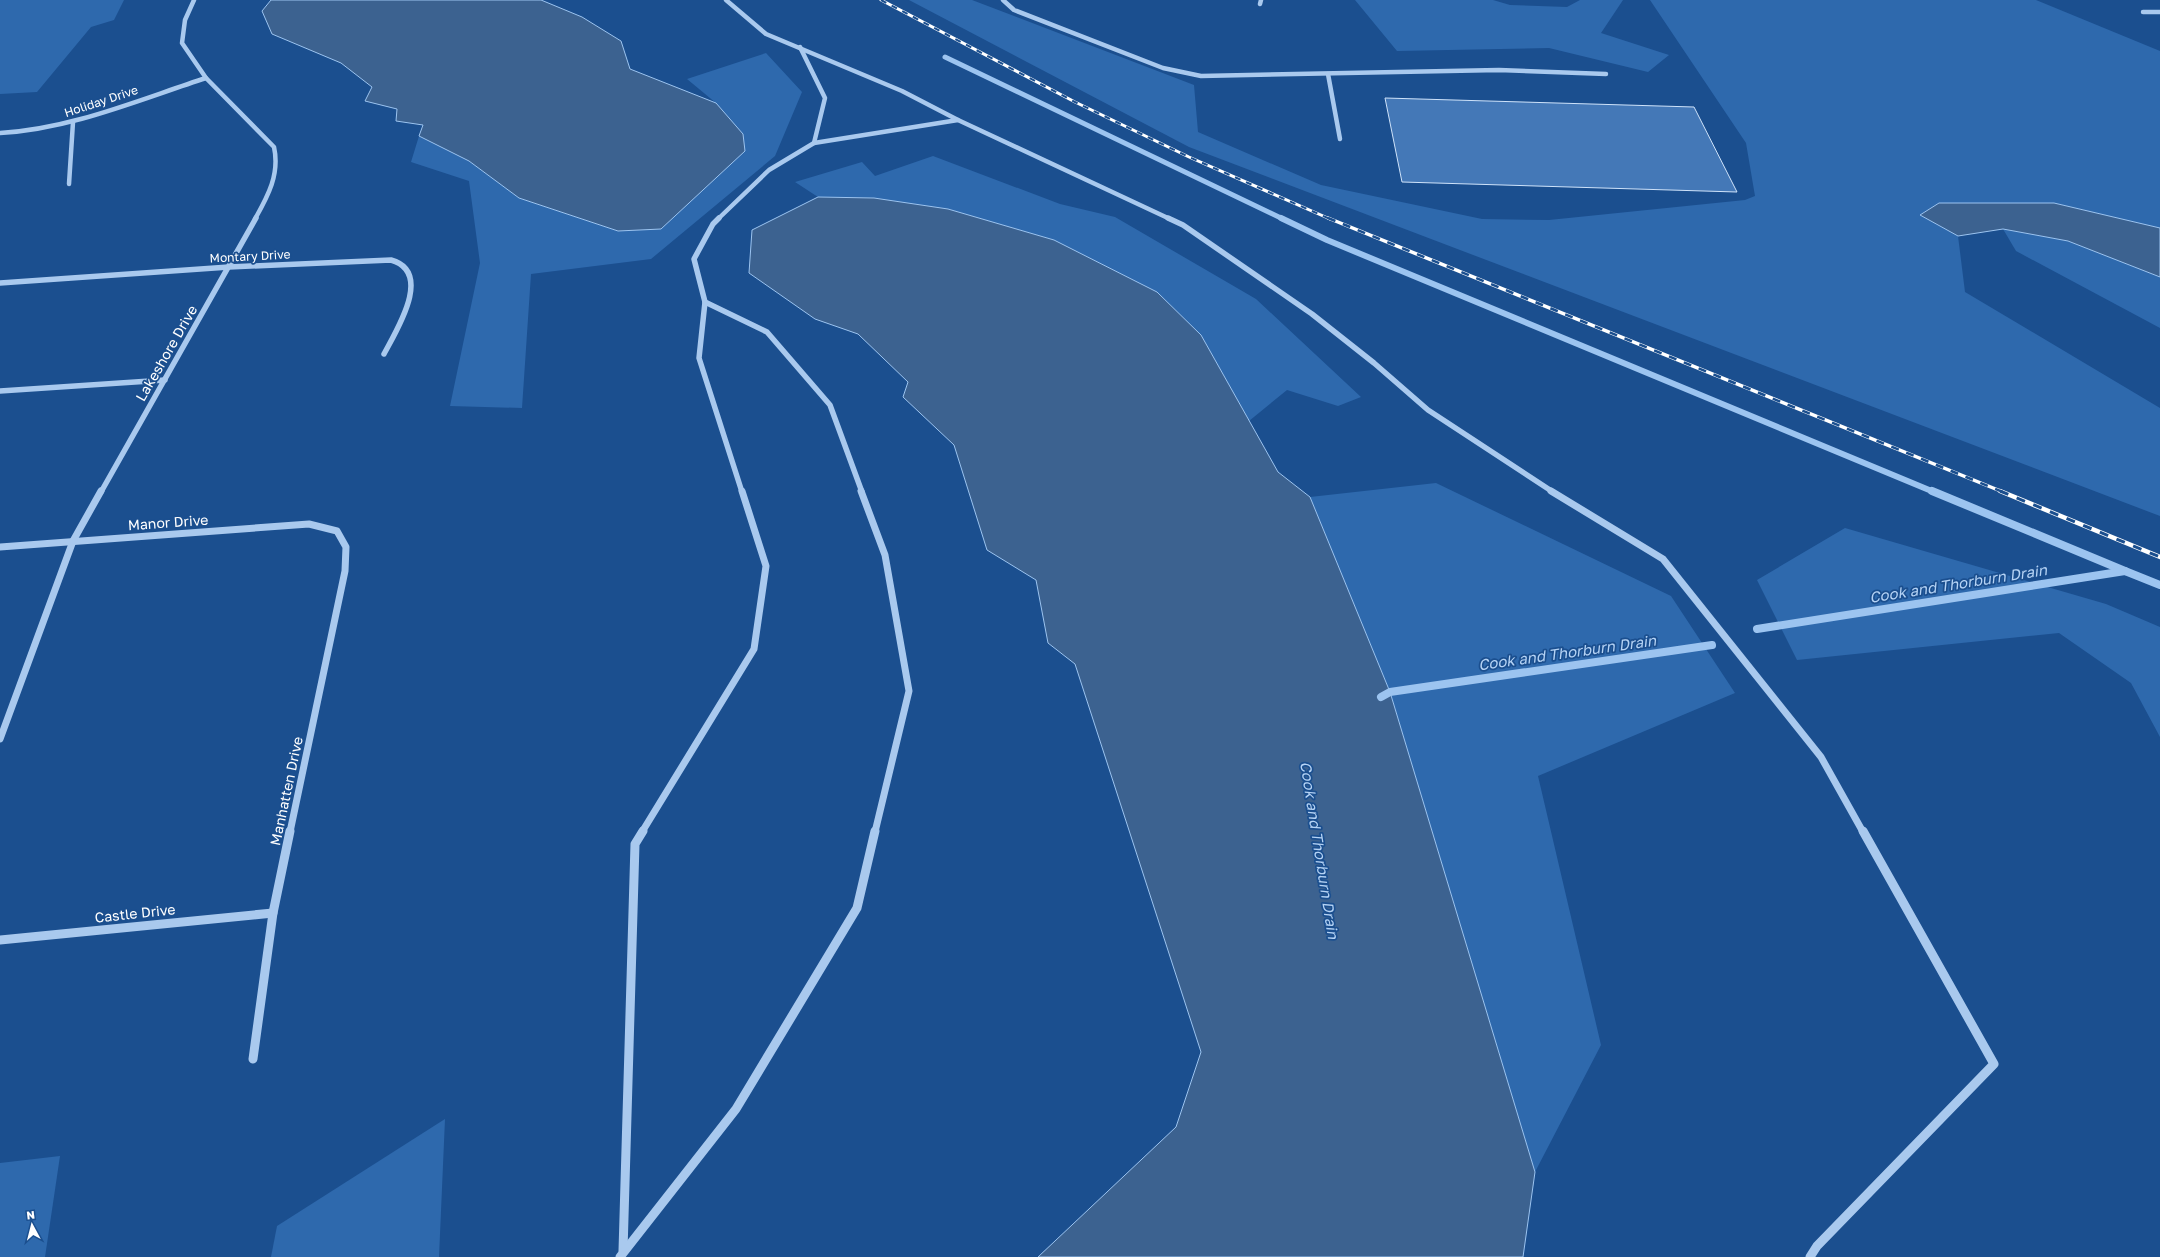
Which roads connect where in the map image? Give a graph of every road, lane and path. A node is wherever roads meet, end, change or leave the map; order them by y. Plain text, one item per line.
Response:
1 (194, 0) edge
2 (726, 0) edge
3 (1003, 0) edge
4 (2143, 12) dead end
5 (2160, 12) edge
6 (800, 47) junction
7 (1328, 74) junction
8 (1606, 74) dead end
9 (206, 78) junction
10 (958, 120) junction
11 (73, 122) junction
12 (0, 133) edge
13 (1340, 140) dead end
14 (814, 143) junction
15 (69, 184) dead end
16 (229, 267) junction
17 (0, 283) edge
18 (705, 302) junction
19 (384, 354) dead end
20 (165, 380) junction
21 (0, 391) edge
22 (337, 531) joint
23 (73, 540) junction
24 (0, 547) edge
25 (0, 740) edge
26 (273, 913) junction
27 (0, 940) edge
28 (252, 1059) dead end
29 (621, 1254) edge
30 (1810, 1257) edge

1 - 9 lane, Lakeshore Drive
2 - 6 lane
3 - 7 lane
4 - 5 lane
6 - 10 lane
6 - 14 lane
7 - 8 lane
7 - 13 lane
9 - 11 lane, Holiday Drive
9 - 16 lane, Lakeshore Drive
10 - 14 lane
10 - 30 lane
11 - 12 lane, Holiday Drive
11 - 15 lane
14 - 18 lane
16 - 17 lane, Montary Drive
16 - 19 lane, Montary Drive
16 - 20 lane, Lakeshore Drive
18 - 29 lane
18 - 29 lane
20 - 21 lane
20 - 23 lane, Lakeshore Drive
22 - 23 lane, Manor Drive
22 - 26 lane, Manhatten Drive
23 - 24 lane, Manor Drive
23 - 25 lane, Lakeshore Drive
26 - 27 lane, Castle Drive
26 - 28 lane, Manhatten Drive

